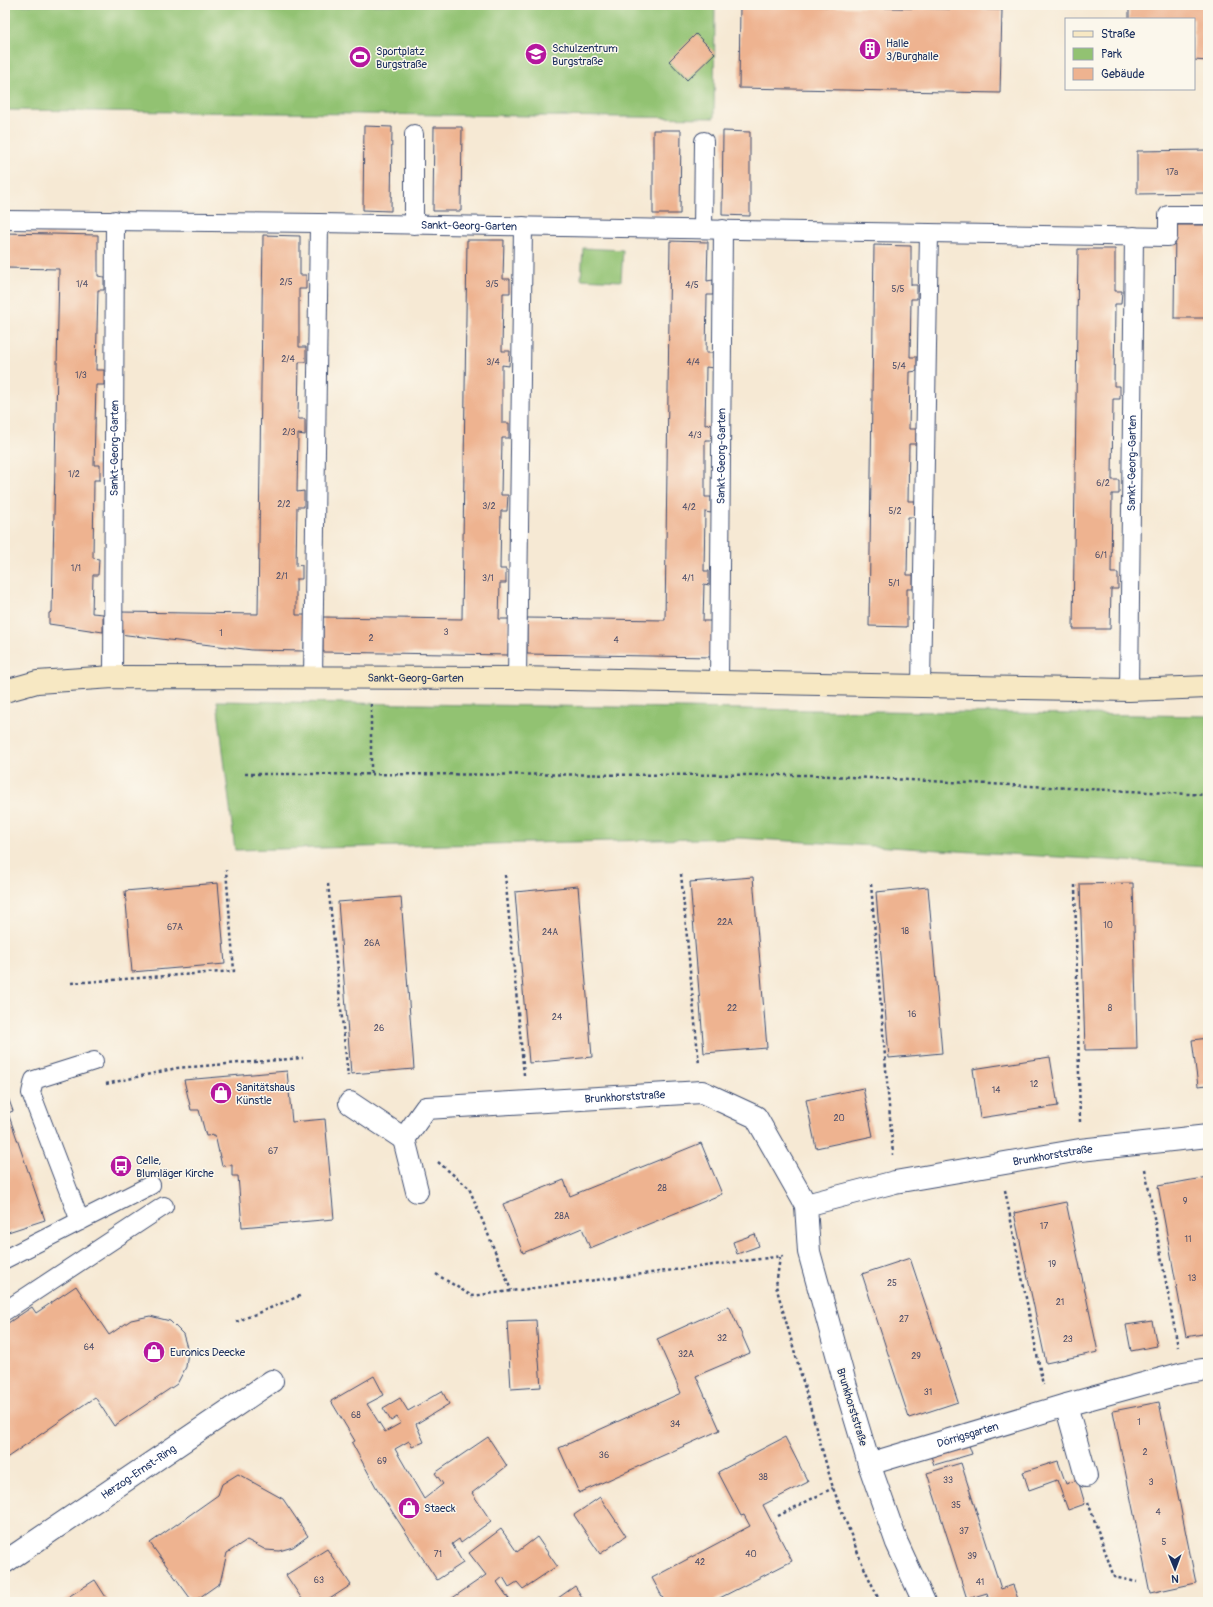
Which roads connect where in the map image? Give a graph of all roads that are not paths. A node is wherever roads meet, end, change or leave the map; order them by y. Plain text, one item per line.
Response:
1 (414, 134) dead end
2 (704, 141) dead end
3 (1208, 215) edge
4 (5, 220) edge
5 (115, 220) junction
6 (319, 223) junction
7 (414, 225) junction
8 (523, 226) junction
9 (703, 229) junction
10 (723, 229) junction
11 (929, 232) junction
12 (1134, 236) junction
13 (113, 677) junction
14 (313, 678) junction
15 (518, 678) junction
16 (719, 682) junction
17 (921, 686) junction
18 (1208, 687) edge
19 (1128, 690) junction
20 (5, 691) edge
21 (94, 1061) dead end
22 (350, 1103) road end
23 (1208, 1136) edge
24 (404, 1140) junction
25 (151, 1185) dead end
26 (417, 1191) dead end
27 (806, 1205) junction
28 (164, 1206) dead end
29 (80, 1221) junction
30 (5, 1259) edge
31 (5, 1311) edge
32 (1208, 1369) edge
33 (272, 1381) dead end
34 (1066, 1405) junction
35 (869, 1464) junction
36 (1086, 1476) road end
37 (5, 1562) edge
38 (924, 1602) edge

1 - 7 lane, Sankt-Georg-Garten
2 - 9 lane
3 - 12 lane, Sankt-Georg-Garten
4 - 5 lane, Sankt-Georg-Garten
5 - 6 lane, Sankt-Georg-Garten
5 - 13 lane, Sankt-Georg-Garten
6 - 7 lane, Sankt-Georg-Garten
6 - 14 lane
7 - 8 lane, Sankt-Georg-Garten
8 - 9 lane, Sankt-Georg-Garten
8 - 15 lane, Sankt-Georg-Garten
9 - 10 lane, Sankt-Georg-Garten
10 - 11 lane, Sankt-Georg-Garten
10 - 16 lane, Sankt-Georg-Garten
11 - 12 lane, Sankt-Georg-Garten
11 - 17 lane
12 - 19 lane, Sankt-Georg-Garten
13 - 14 street, Sankt-Georg-Garten
13 - 20 street, Sankt-Georg-Garten
14 - 15 street, Sankt-Georg-Garten
15 - 16 street, Sankt-Georg-Garten
16 - 17 street, Sankt-Georg-Garten
17 - 19 street, Sankt-Georg-Garten
18 - 19 street, Sankt-Georg-Garten
21 - 29 lane
22 - 24 street
23 - 27 street, Brunkhorststraße
24 - 26 street
24 - 27 street, Brunkhorststraße
25 - 29 lane
27 - 35 street, Brunkhorststraße
28 - 31 lane
29 - 30 lane
32 - 34 street, Dörrigsgarten
33 - 37 street, Herzog-Ernst-Ring
34 - 35 street, Dörrigsgarten
34 - 36 street
35 - 38 street, Brunkhorststraße

